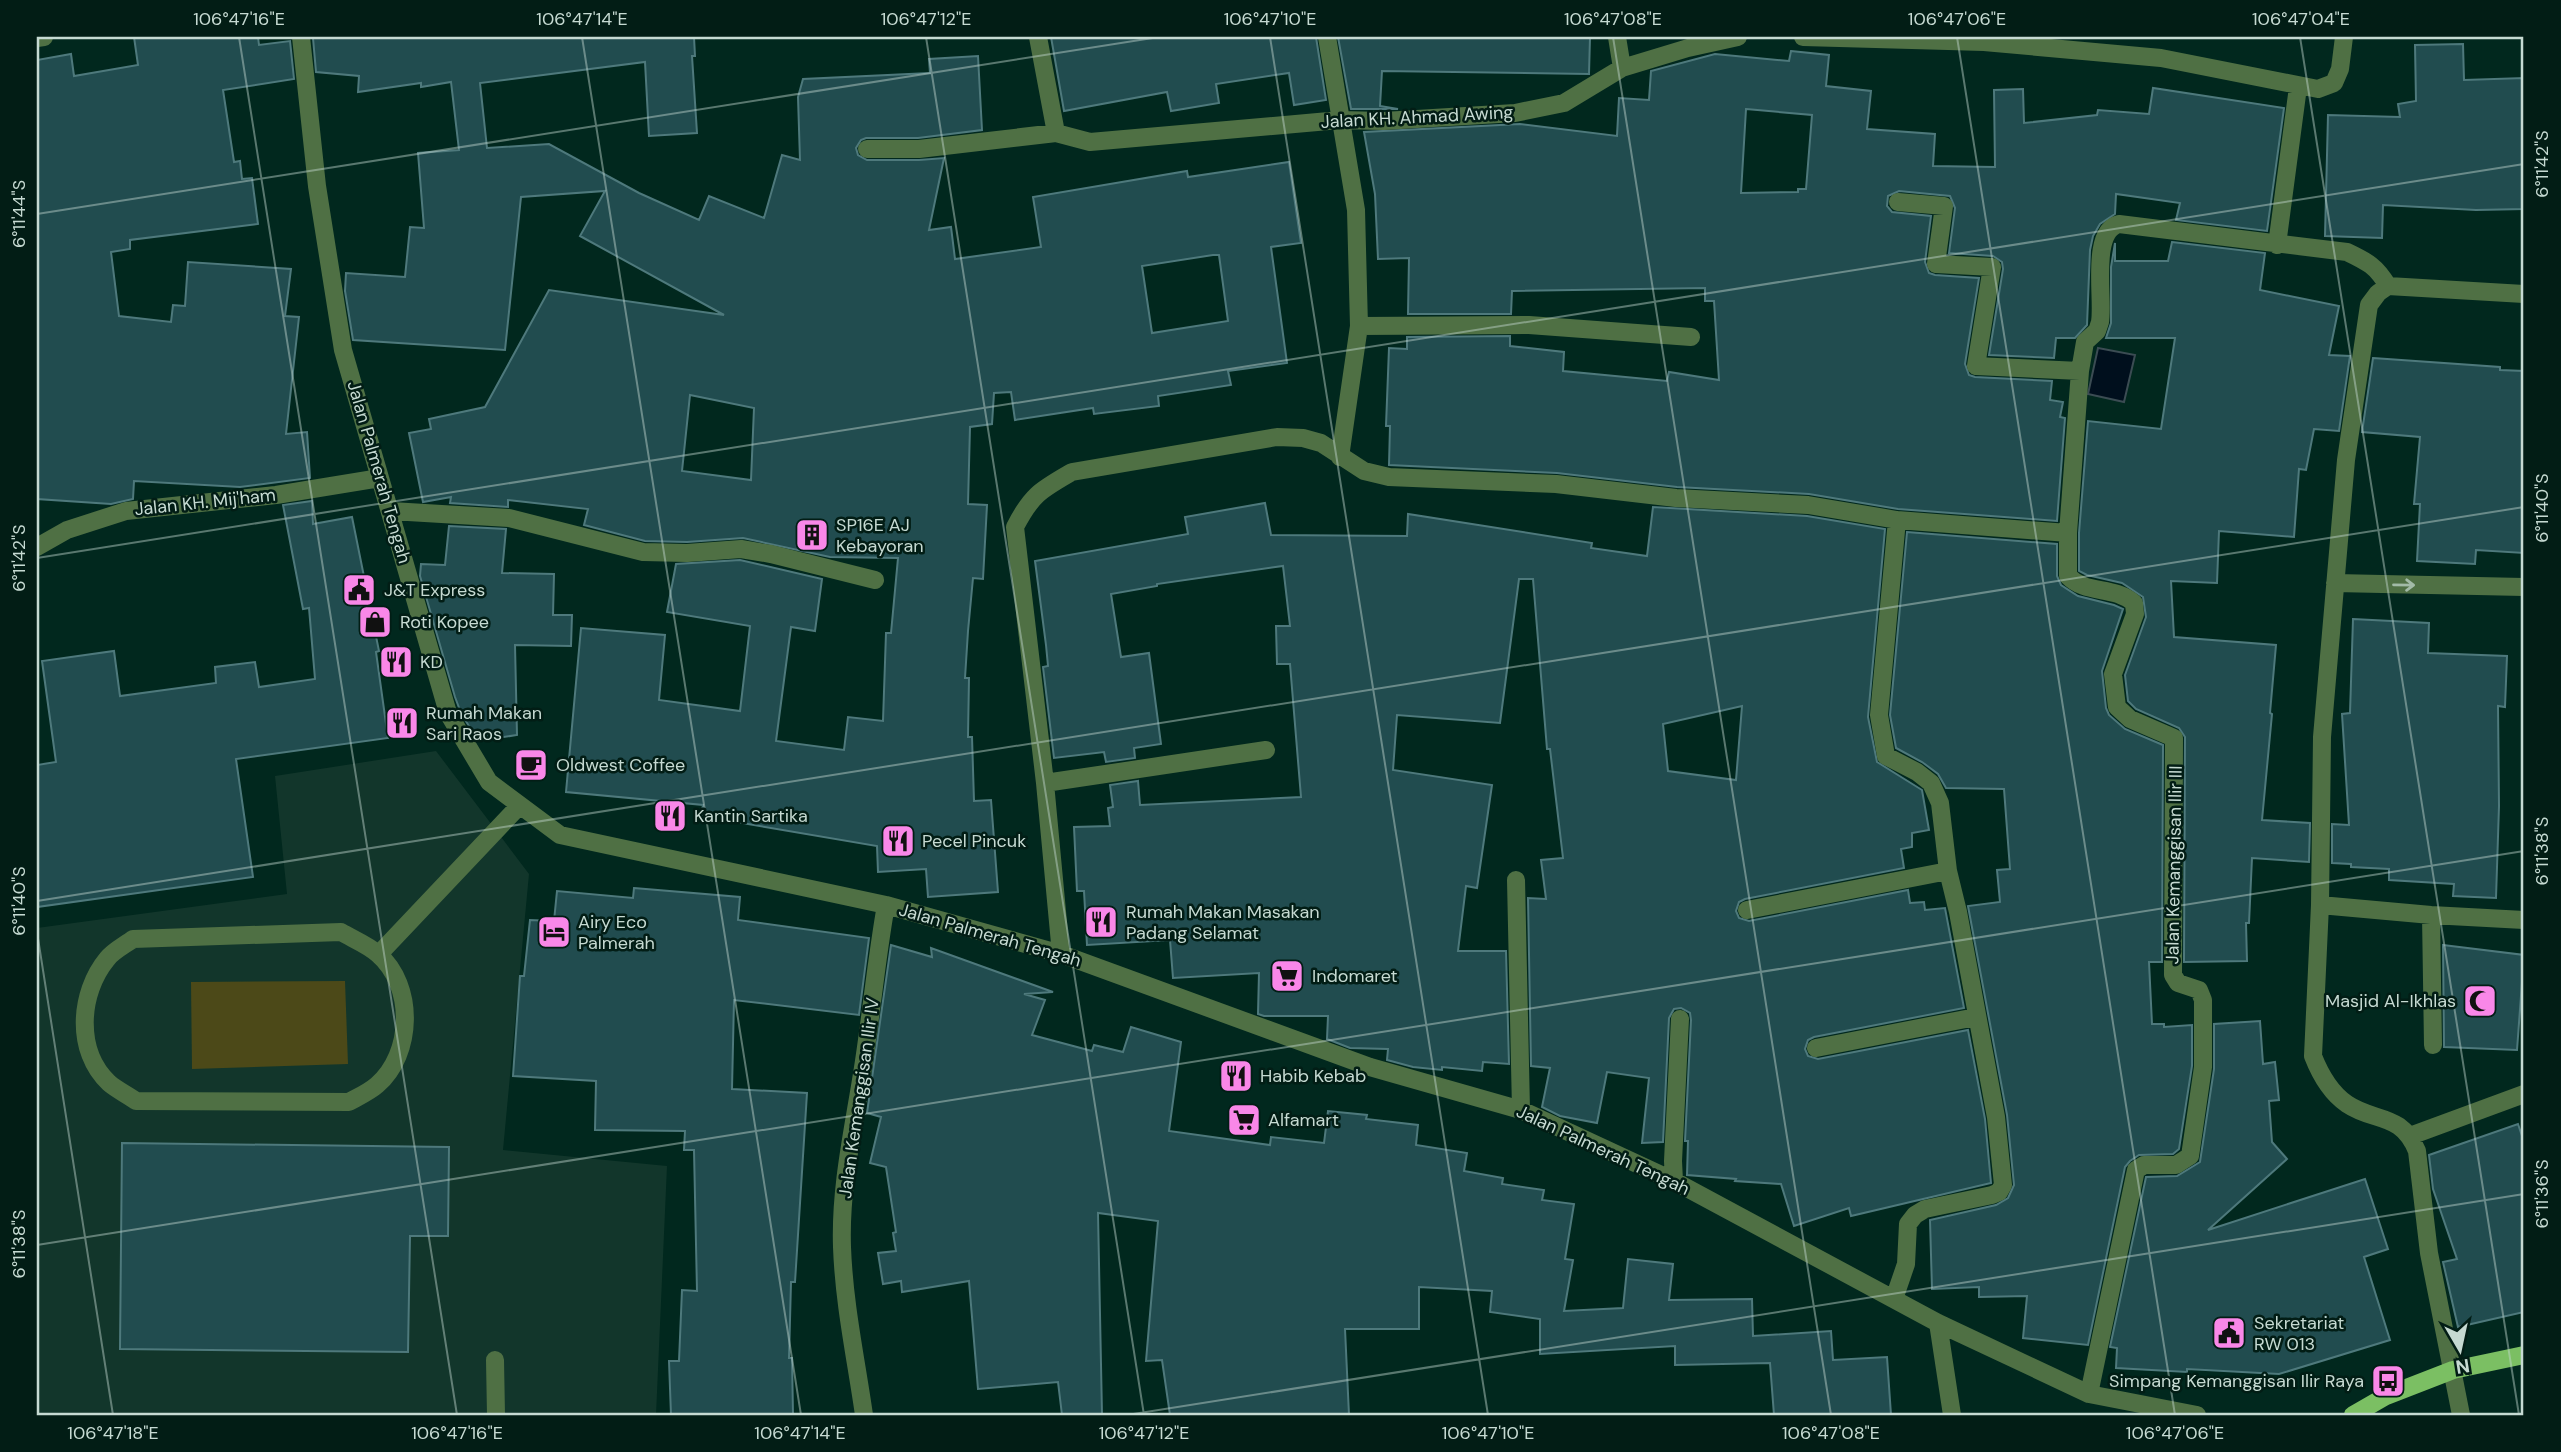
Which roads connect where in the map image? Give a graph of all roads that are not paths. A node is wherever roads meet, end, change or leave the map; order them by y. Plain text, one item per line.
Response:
1 (44, 37) edge
2 (300, 37) edge
3 (1038, 37) edge
4 (1327, 37) edge
5 (1617, 37) edge
6 (1738, 37) edge
7 (1803, 37) edge
8 (2344, 37) edge
9 (37, 38) edge
10 (1622, 68) junction
11 (2298, 87) junction
12 (1340, 120) junction
13 (1056, 132) junction
14 (867, 149) dead end
15 (1898, 202) dead end
16 (2277, 244) junction
17 (2388, 286) junction
18 (2524, 294) edge
19 (1359, 326) junction
20 (1691, 337) dead end
21 (2080, 371) junction
22 (1340, 457) junction
23 (380, 478) junction
24 (391, 511) junction
25 (1897, 520) junction
26 (2068, 533) junction
27 (37, 547) edge
28 (875, 580) dead end
29 (2335, 583) junction
30 (2524, 587) edge
31 (1266, 750) dead end
32 (1045, 783) junction
33 (520, 805) junction
34 (1948, 871) junction
35 (1516, 880) dead end
36 (886, 905) junction
37 (2320, 905) junction
38 (1747, 910) dead end
39 (2431, 915) junction
40 (2524, 920) edge
41 (379, 954) junction
42 (1061, 954) junction
43 (1976, 1017) junction
44 (1680, 1020) dead end
45 (2433, 1045) dead end
46 (1816, 1048) dead end
47 (2524, 1094) edge
48 (1521, 1110) junction
49 (2410, 1136) junction
50 (1674, 1181) junction
51 (1894, 1299) junction
52 (1938, 1323) junction
53 (2524, 1355) edge
54 (495, 1360) dead end
55 (2453, 1370) junction
56 (2089, 1394) junction
57 (496, 1415) edge
58 (864, 1415) edge
59 (1952, 1415) edge
60 (2197, 1415) edge
61 (2353, 1415) edge
62 (2461, 1415) edge

1 - 9 street
2 - 23 street, Jalan Palmerah Tengah
3 - 13 street
4 - 12 street
5 - 10 street
6 - 10 street, Jalan KH. Ahmad Awing
7 - 11 street
8 - 11 street
10 - 12 street, Jalan KH. Ahmad Awing
11 - 16 street
12 - 13 street, Jalan KH. Ahmad Awing
12 - 19 street
13 - 14 street
15 - 21 street
16 - 17 street
16 - 21 street
17 - 18 street
17 - 29 street
19 - 20 street
19 - 22 street
21 - 26 street
22 - 25 street
22 - 32 street
23 - 24 street, Jalan Palmerah Tengah
23 - 27 street, Jalan KH. Mij'ham
24 - 28 street
24 - 33 street, Jalan Palmerah Tengah
25 - 26 street
25 - 34 street
26 - 56 street, Jalan Kemanggisan Ilir III
29 -> 30 street
29 - 37 street
31 - 32 street
32 - 42 street
33 - 36 street, Jalan Palmerah Tengah
33 - 41 street
34 - 38 street
34 - 43 street
35 - 48 street
36 - 42 street, Jalan Palmerah Tengah
36 - 58 street, Jalan Kemanggisan Ilir IV
37 - 39 street
37 - 49 street
39 - 40 street
39 - 45 street
41 - 41 street
42 - 48 street, Jalan Palmerah Tengah
43 - 46 street
43 - 51 street
44 - 50 street
47 - 49 street
48 - 50 street, Jalan Palmerah Tengah
49 - 55 street
50 - 51 street, Jalan Palmerah Tengah
51 - 52 street, Jalan Palmerah Tengah
52 - 56 street, Jalan Palmerah Tengah
52 - 59 street
53 - 55 main road
54 - 57 street
55 - 61 main road
55 - 62 street
56 - 60 street, Jalan Palmerah Tengah

